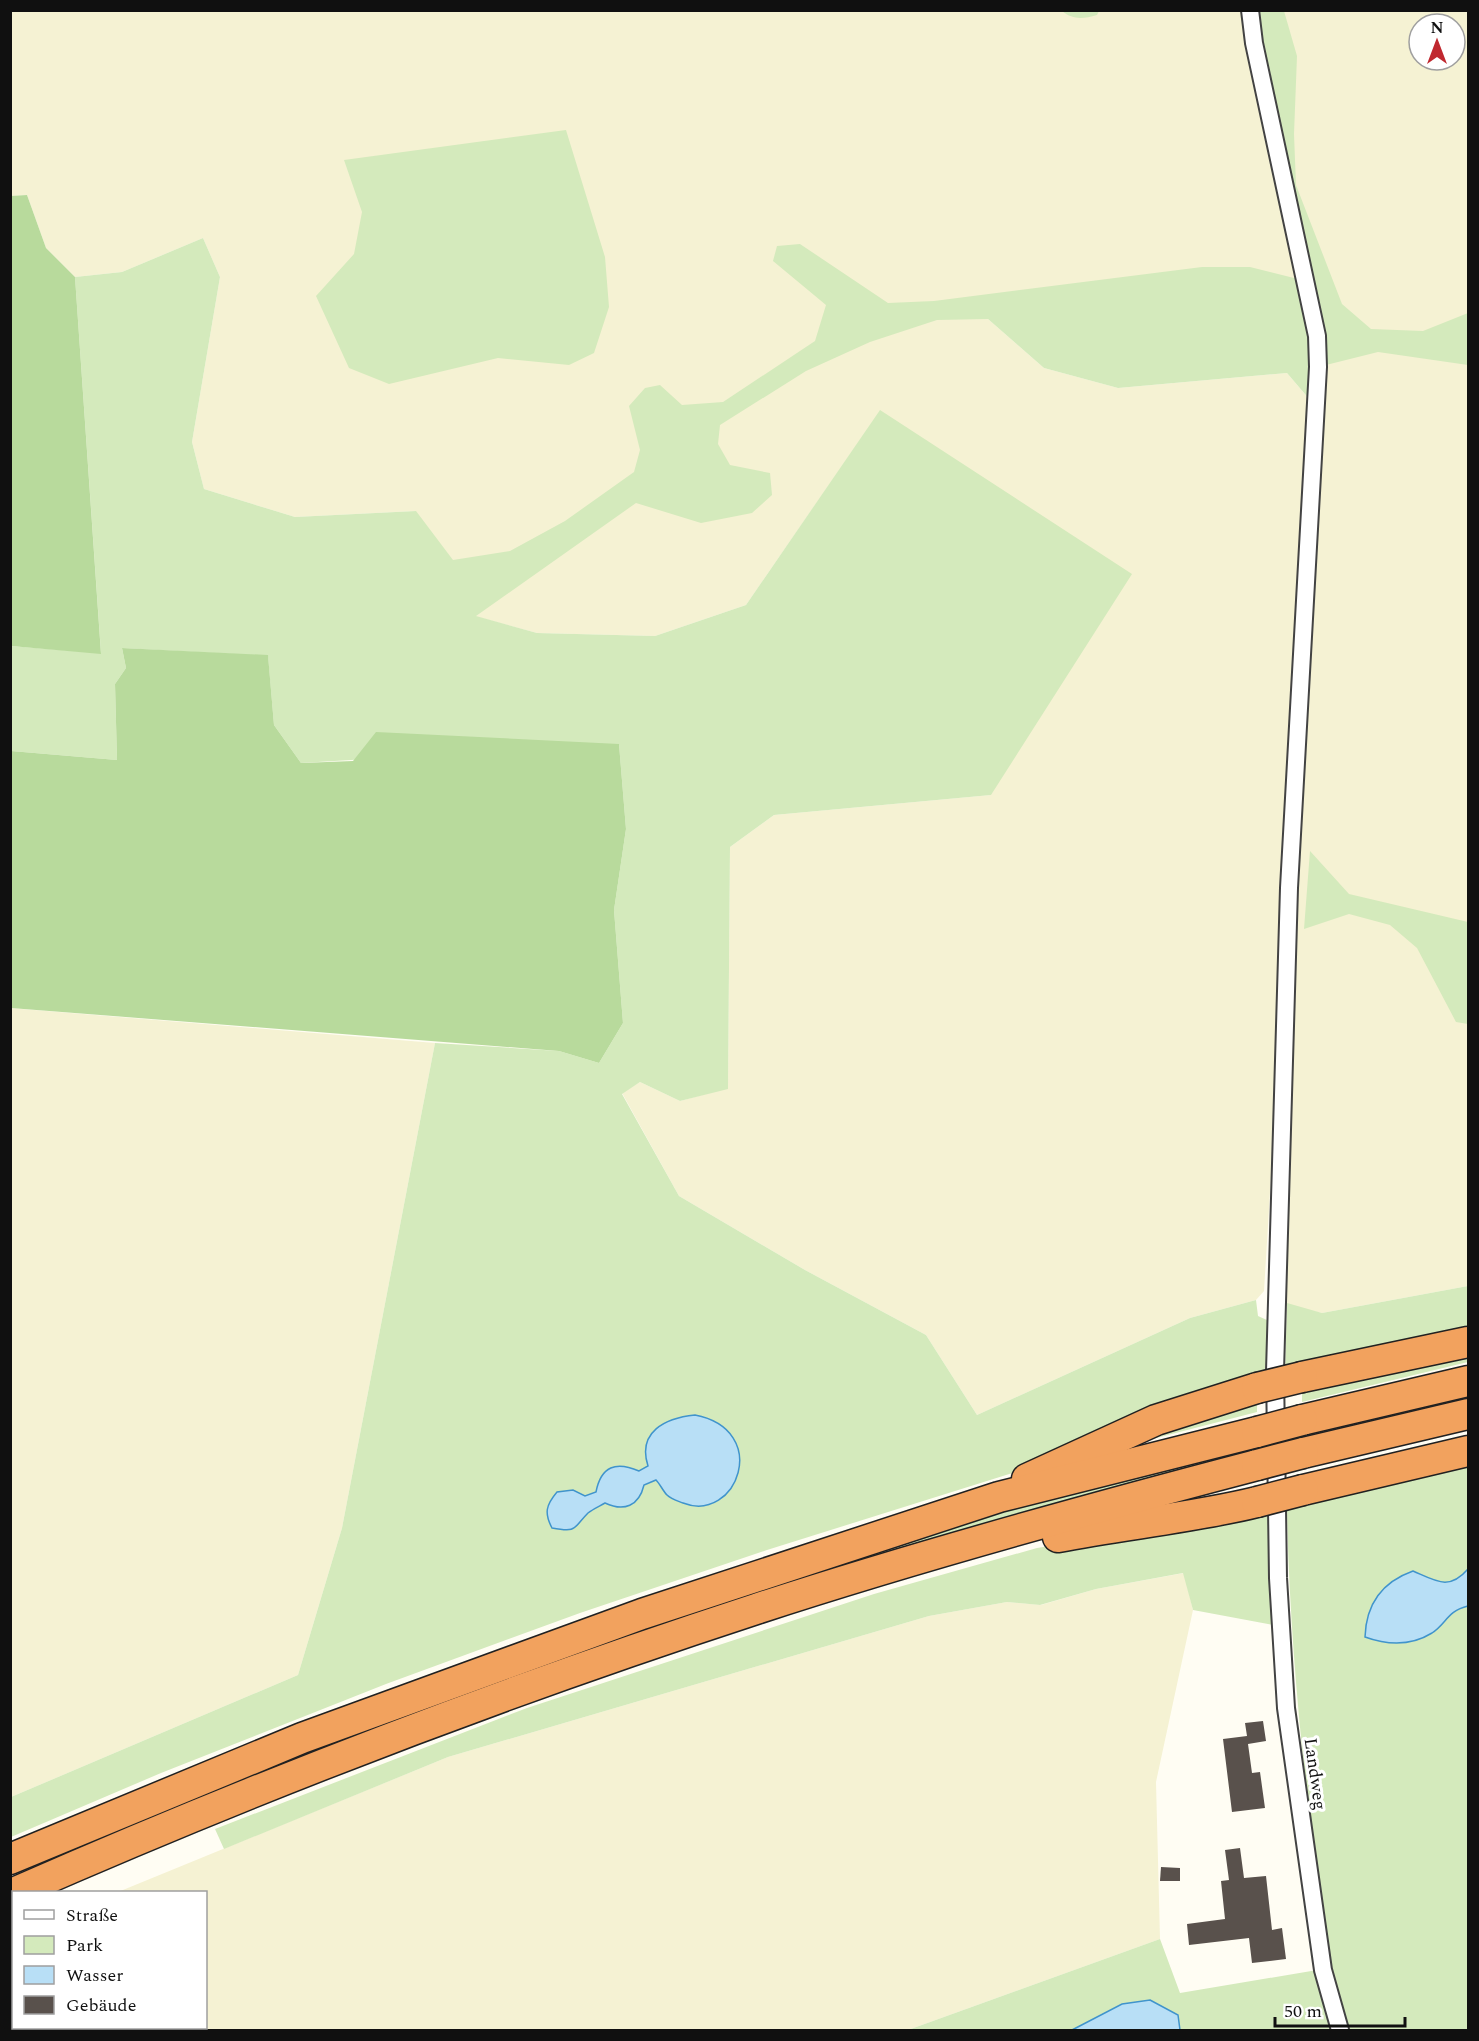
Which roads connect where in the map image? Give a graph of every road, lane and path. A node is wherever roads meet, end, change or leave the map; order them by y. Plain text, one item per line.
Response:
1 (1250, 10) edge
2 (1468, 1342) edge
3 (1468, 1381) edge
4 (1468, 1414) edge
5 (1468, 1451) edge
6 (999, 1497) junction
7 (1268, 1511) junction
8 (984, 1539) junction
9 (10, 1859) edge
10 (20, 1891) edge
11 (1340, 2031) edge

1 - 7 street, Landweg
2 - 6 highway, bridge
3 - 6 highway, bridge
4 - 8 highway, bridge
5 - 7 highway, bridge
6 - 9 highway
7 - 8 highway
7 - 11 street, Landweg
8 - 10 highway

